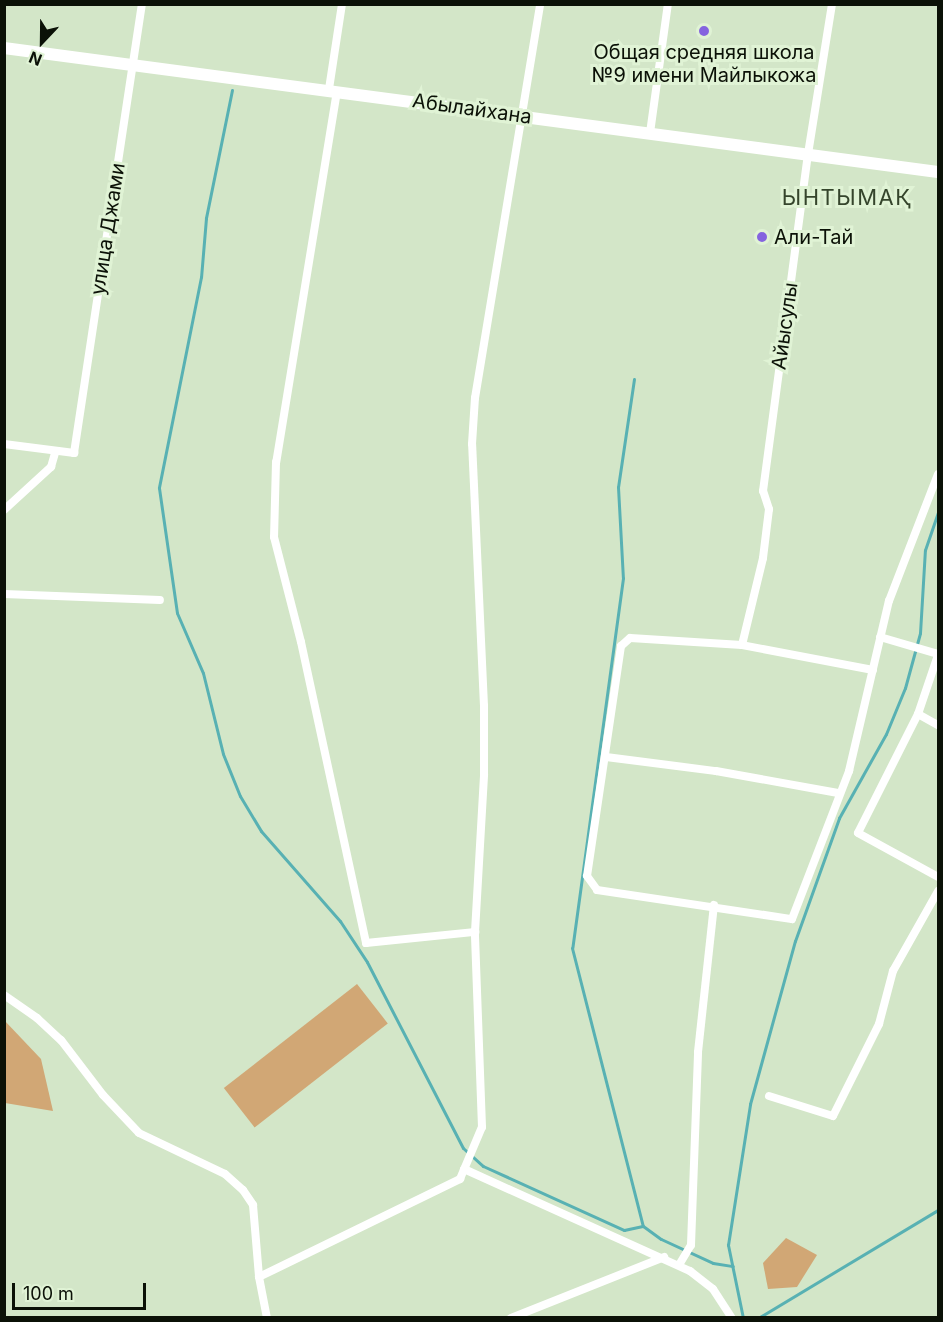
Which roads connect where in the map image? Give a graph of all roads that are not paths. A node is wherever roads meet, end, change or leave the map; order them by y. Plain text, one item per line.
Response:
1 (142, 4) edge
2 (342, 4) edge
3 (540, 4) edge
4 (668, 4) edge
5 (832, 4) edge
6 (4, 48) edge
7 (133, 63) junction
8 (333, 90) junction
9 (523, 117) junction
10 (650, 134) junction
11 (808, 154) junction
12 (939, 172) edge
13 (4, 444) edge
14 (55, 453) junction
15 (939, 474) edge
16 (4, 510) edge
17 (4, 594) edge
18 (160, 600) dead end
19 (880, 637) junction
20 (742, 645) junction
21 (939, 654) edge
22 (873, 670) junction
23 (918, 714) junction
24 (939, 725) edge
25 (606, 758) junction
26 (838, 793) junction
27 (939, 877) edge
28 (939, 891) edge
29 (714, 905) junction
30 (475, 932) junction
31 (4, 995) edge
32 (769, 1096) dead end
33 (464, 1169) junction
34 (664, 1257) junction
35 (679, 1265) junction
36 (259, 1276) junction
37 (267, 1317) edge
38 (511, 1317) edge
39 (732, 1317) edge

1 - 7 street, улица Джами
2 - 8 street
3 - 9 street
4 - 10 street
5 - 11 street, Айысулы
6 - 7 main road, Абылайхана
7 - 8 main road, Абылайхана
7 - 14 street, улица Джами
8 - 9 main road, Абылайхана
8 - 30 street
9 - 10 main road, Абылайхана
9 - 30 street
10 - 11 main road, Абылайхана
11 - 12 main road, Абылайхана
11 - 20 street, Айысулы
13 - 14 street
14 - 16 street
15 - 19 street
17 - 18 street
19 - 21 street
19 - 22 street
20 - 22 street
20 - 25 street
21 - 23 street
22 - 26 street
23 - 24 street
23 - 27 street
25 - 26 street
25 - 29 street
26 - 29 street
28 - 32 street
29 - 35 street
30 - 33 street
31 - 36 street
33 - 34 street
33 - 36 street
34 - 35 street
34 - 38 street
35 - 39 street
36 - 37 street

